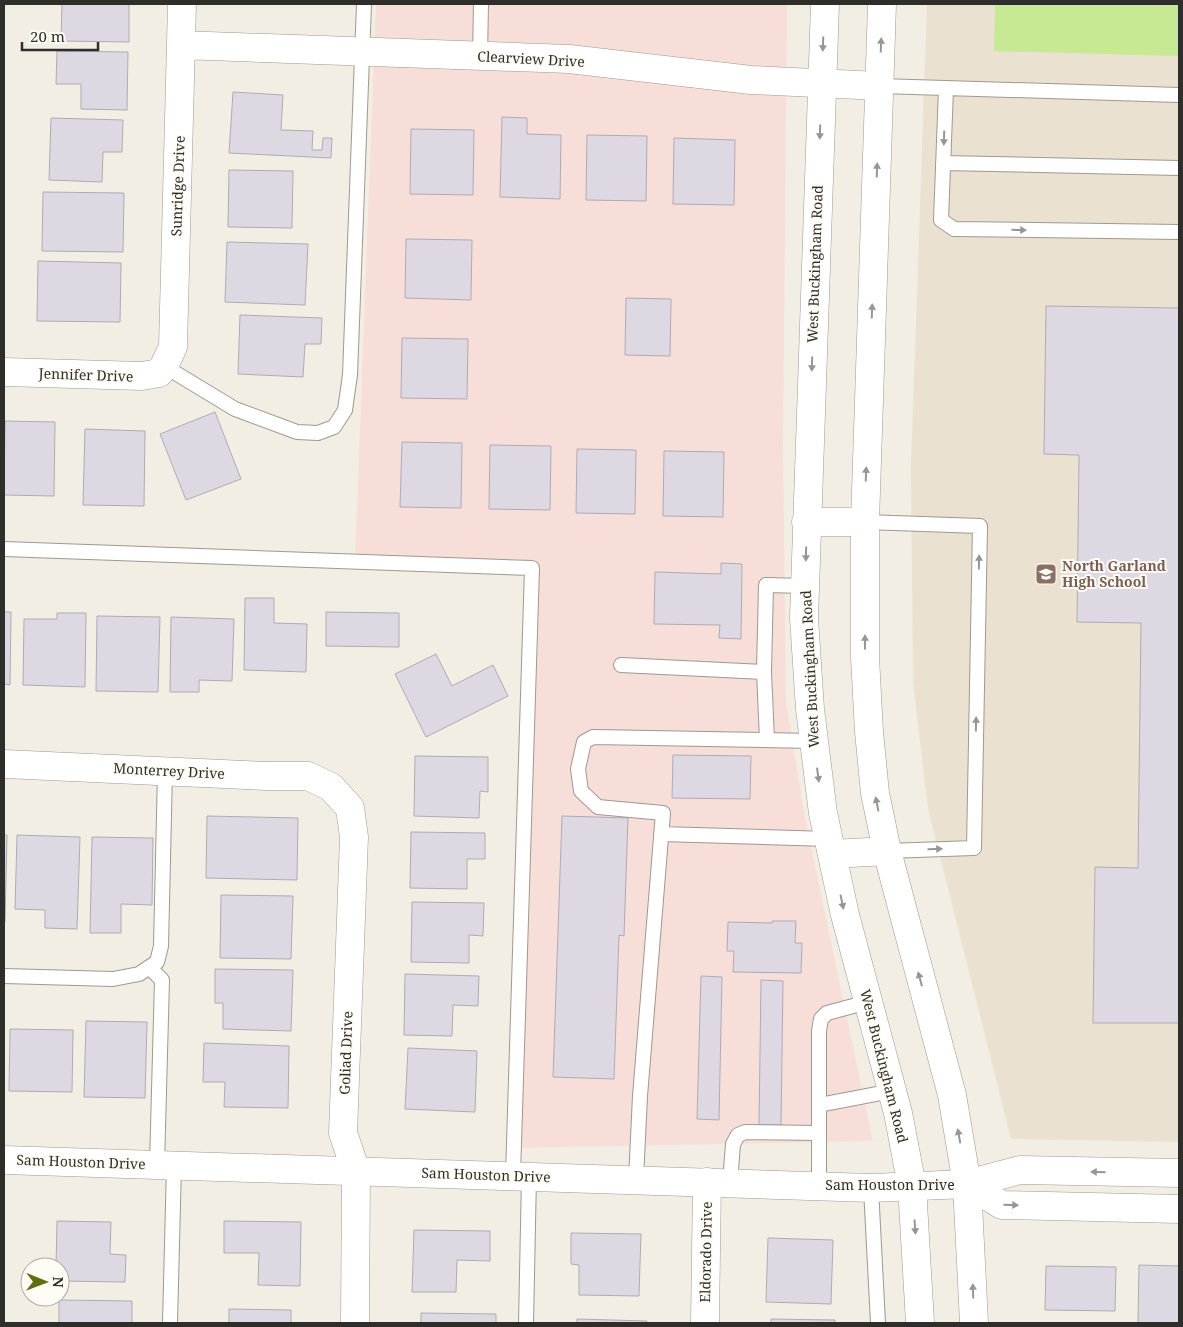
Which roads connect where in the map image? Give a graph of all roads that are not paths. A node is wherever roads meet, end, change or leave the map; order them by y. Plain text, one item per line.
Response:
1 (182, 4) edge
2 (364, 4) edge
3 (481, 4) edge
4 (825, 4) edge
5 (882, 4) edge
6 (181, 45) junction
7 (363, 52) junction
8 (480, 56) junction
9 (822, 83) junction
10 (880, 86) junction
11 (946, 89) junction
12 (1179, 95) edge
13 (943, 163) junction
14 (1179, 168) edge
15 (1179, 232) edge
16 (164, 366) junction
17 (4, 372) edge
18 (806, 522) junction
19 (865, 522) junction
20 (4, 549) edge
21 (805, 586) junction
22 (621, 665) dead end
23 (764, 672) junction
24 (767, 740) junction
25 (813, 741) junction
26 (4, 764) edge
27 (165, 771) junction
28 (331, 787) joint
29 (662, 834) junction
30 (830, 846) junction
31 (886, 851) junction
32 (150, 968) junction
33 (4, 976) edge
34 (868, 1002) junction
35 (892, 1091) junction
36 (819, 1106) junction
37 (819, 1133) junction
38 (4, 1160) edge
39 (165, 1165) junction
40 (356, 1170) junction
41 (1179, 1173) edge
42 (521, 1176) junction
43 (636, 1179) junction
44 (719, 1182) junction
45 (967, 1184) junction
46 (818, 1186) junction
47 (912, 1186) junction
48 (870, 1188) junction
49 (1179, 1208) edge
50 (170, 1323) edge
51 (355, 1323) edge
52 (526, 1323) edge
53 (705, 1323) edge
54 (878, 1323) edge
55 (920, 1323) edge
56 (974, 1323) edge

1 - 6 street, Sunridge Drive
2 - 7 lane
3 - 8 lane
4 -> 9 street, West Buckingham Road
10 -> 5 street
6 - 7 street, Clearview Drive
6 - 16 street, Sunridge Drive
7 - 8 street, Clearview Drive
7 - 16 lane
8 - 9 street, Clearview Drive
9 - 10 street, Clearview Drive
9 -> 18 street, West Buckingham Road
10 - 11 lane
19 -> 10 street
11 - 12 lane
11 -> 13 lane
13 - 14 lane
13 -> 15 lane
16 - 17 street, Jennifer Drive
18 - 19 street
18 -> 21 street, West Buckingham Road
31 -> 19 street
31 -> 19 lane
20 - 42 lane
21 - 23 lane
21 - 25 street, West Buckingham Road
22 - 23 lane
23 - 24 lane
24 - 25 lane
24 - 29 lane
25 -> 30 street, West Buckingham Road
26 - 27 street, Monterrey Drive
27 - 28 street, Monterrey Drive
27 - 32 lane
28 - 40 street, Goliad Drive
29 - 30 lane
29 - 43 lane
30 - 31 street
30 -> 34 street, West Buckingham Road
45 -> 31 street
32 - 33 lane
32 - 39 lane
34 - 35 street, West Buckingham Road
34 - 36 lane
35 - 36 lane
35 - 47 street, West Buckingham Road
36 - 37 lane
37 - 44 lane
37 - 46 lane
38 - 39 street, Sam Houston Drive
39 - 40 street, Sam Houston Drive
39 - 50 lane
40 - 42 street, Sam Houston Drive
40 - 51 street, Goliad Drive
41 -> 45 street, Sam Houston Drive
42 - 43 street, Sam Houston Drive
42 - 52 lane
43 - 44 street, Sam Houston Drive
44 - 46 street, Sam Houston Drive
44 - 53 street, Eldorado Drive
45 - 47 street, Sam Houston Drive
45 -> 49 street, Sam Houston Drive
56 -> 45 street
46 - 48 street, Sam Houston Drive
47 - 48 street, Sam Houston Drive
47 -> 55 street, West Buckingham Road
48 - 54 lane

